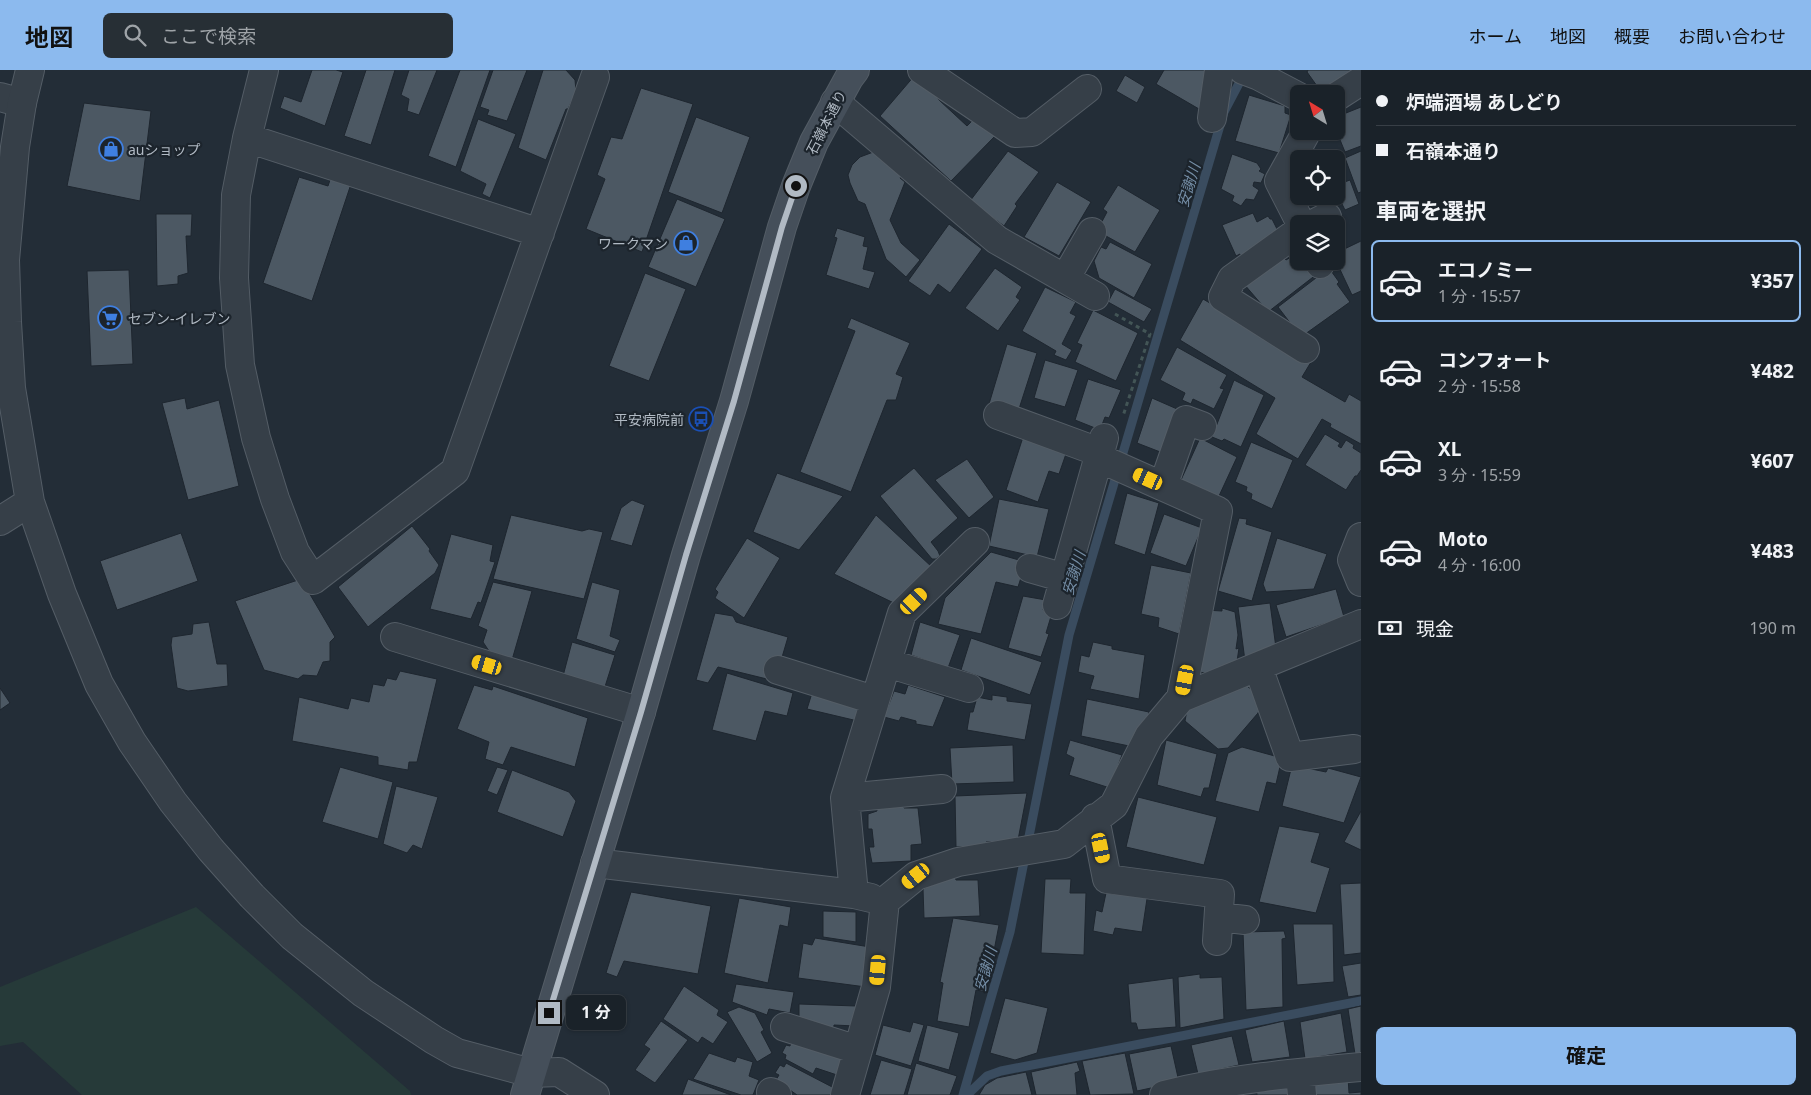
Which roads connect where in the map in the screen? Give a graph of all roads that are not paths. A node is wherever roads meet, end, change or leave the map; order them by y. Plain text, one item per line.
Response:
1 (30, 70) edge
2 (264, 70) edge
3 (855, 70) edge
4 (922, 70) edge
5 (1219, 70) edge
6 (596, 72) edge
7 (1251, 73) edge
8 (1361, 81) edge
9 (1087, 89) dead end
10 (1345, 91) edge
11 (1290, 92) edge
12 (11, 100) edge
13 (836, 102) junction
14 (1212, 118) dead end
15 (247, 138) junction
16 (1302, 140) edge
17 (1296, 215) edge
18 (1092, 232) dead end
19 (540, 233) junction
20 (1290, 238) edge
21 (1065, 279) junction
22 (1095, 296) road end
23 (1305, 349) dead end
24 (998, 415) dead end
25 (1202, 426) dead end
26 (1104, 451) junction
27 (1162, 486) junction
28 (30, 502) junction
29 (0, 521) edge
30 (1361, 537) edge
31 (974, 542) dead end
32 (1030, 568) dead end
33 (1065, 578) junction
34 (1361, 582) edge
35 (1058, 606) dead end
36 (1361, 624) edge
37 (395, 637) dead end
38 (888, 663) junction
39 (1258, 667) junction
40 (778, 670) dead end
41 (969, 688) dead end
42 (1181, 698) junction
43 (874, 700) junction
44 (641, 712) junction
45 (1354, 749) dead end
46 (942, 789) dead end
47 (845, 798) junction
48 (1095, 818) junction
49 (595, 863) junction
50 (854, 894) junction
51 (884, 901) junction
52 (1227, 926) dead end
53 (785, 1027) dead end
54 (858, 1050) junction
55 (1361, 1067) edge
56 (528, 1084) edge
57 (1301, 1084) edge
58 (595, 1095) edge
59 (845, 1095) edge
60 (1164, 1095) edge

1 - 12 street
2 - 15 street
3 - 13 main road, 石嶺本通り
4 - 9 street
5 - 14 street
6 - 19 street
7 - 11 street
8 - 10 street
12 - 28 street
13 - 21 street
13 - 44 main road, 石嶺本通り
15 - 19 street
15 - 19 street
16 - 17 street
18 - 21 street
20 - 23 street
21 - 22 street
24 - 26 street
25 - 27 street
26 - 27 street
26 - 33 street
27 - 42 street
28 - 29 street
28 - 56 street
30 - 34 street
31 - 38 street
32 - 33 street
33 - 35 street
36 - 39 street
37 - 44 street
38 - 41 street
38 - 43 street
39 - 42 street
39 - 45 street
40 - 43 street
42 - 48 street
43 - 47 street
44 - 49 main road, 石嶺本通り
46 - 47 street
47 - 50 street
48 - 51 street
48 - 52 street
49 - 50 street
49 - 56 main road, 石嶺本通り
50 - 51 street
51 - 54 street
53 - 54 street
54 - 59 street
55 - 57 street
56 - 58 street
57 - 60 street

